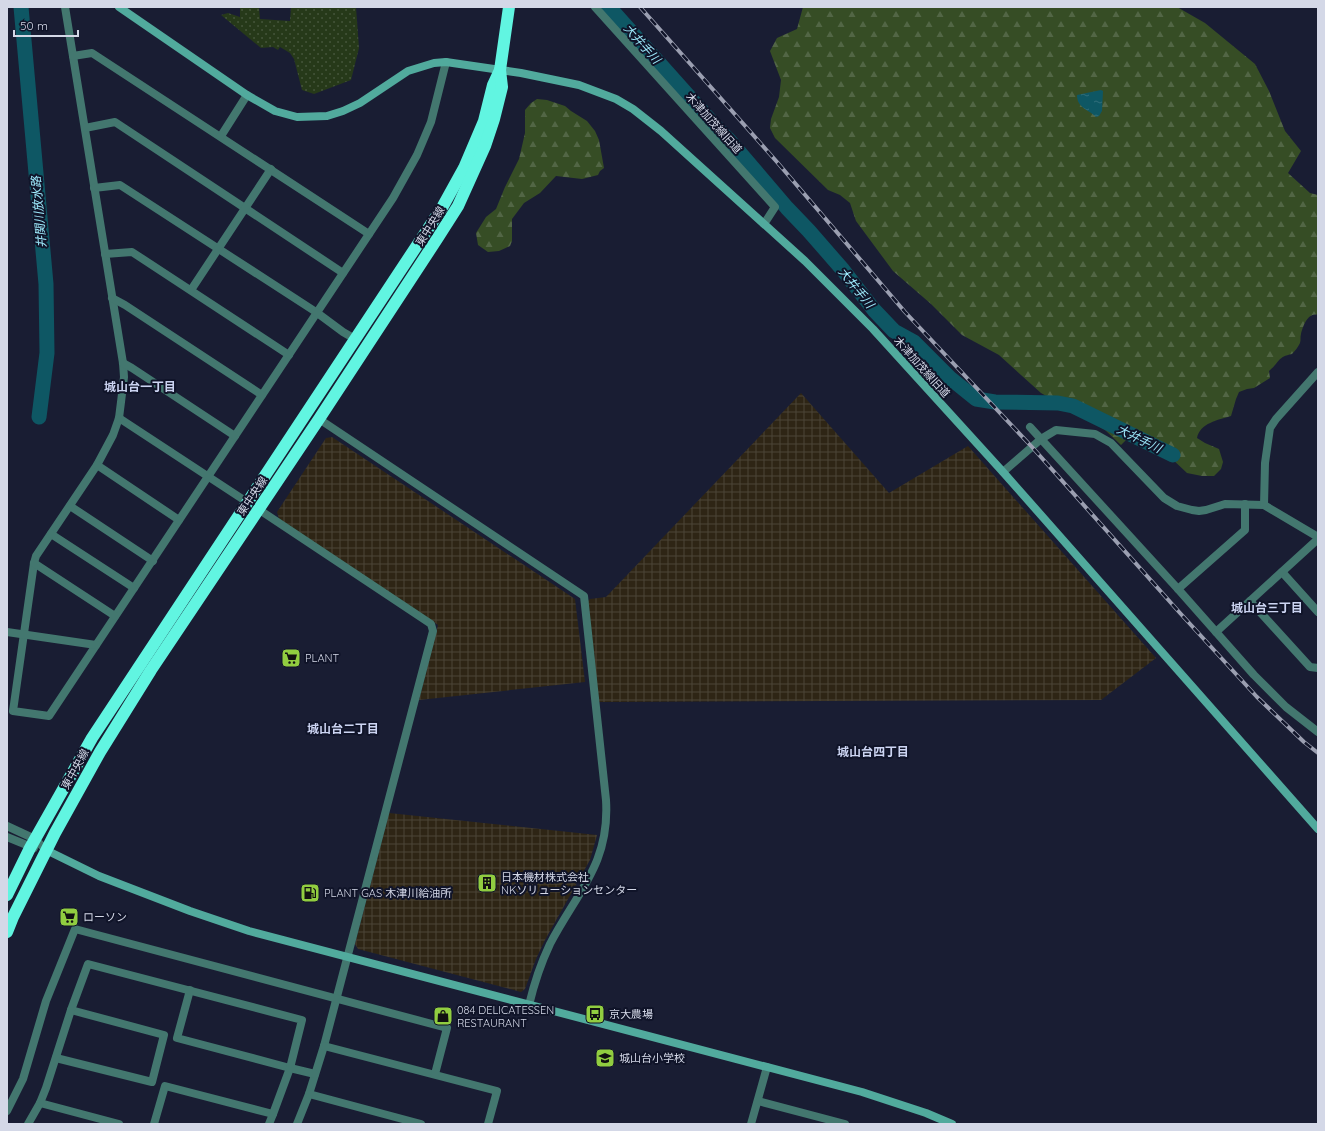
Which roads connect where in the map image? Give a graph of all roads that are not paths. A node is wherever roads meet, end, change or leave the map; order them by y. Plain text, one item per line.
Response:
1 (65, 7) edge
2 (119, 7) edge
3 (509, 7) edge
4 (594, 7) edge
5 (73, 56) junction
6 (446, 62) junction
7 (500, 70) junction
8 (247, 95) junction
9 (85, 128) junction
10 (221, 136) junction
11 (271, 169) junction
12 (94, 188) junction
13 (245, 208) junction
14 (764, 224) junction
15 (369, 234) junction
16 (218, 249) junction
17 (105, 254) junction
18 (343, 273) junction
19 (191, 290) junction
20 (112, 298) junction
21 (316, 312) junction
22 (355, 339) junction
23 (289, 355) junction
24 (123, 363) junction
25 (1318, 372) edge
26 (262, 395) junction
27 (119, 418) junction
28 (319, 419) junction
29 (1030, 427) dead end
30 (235, 436) junction
31 (1041, 439) junction
32 (97, 465) junction
33 (1003, 472) junction
34 (208, 477) junction
35 (247, 502) junction
36 (1245, 504) junction
37 (1264, 505) junction
38 (70, 506) junction
39 (258, 509) junction
40 (179, 520) junction
41 (51, 534) junction
42 (1318, 538) edge
43 (153, 561) junction
44 (34, 563) junction
45 (1282, 572) junction
46 (134, 588) junction
47 (1178, 589) junction
48 (1250, 601) junction
49 (1318, 612) edge
50 (115, 616) junction
51 (7, 632) edge
52 (1216, 632) junction
53 (24, 634) junction
54 (96, 645) junction
55 (1318, 668) edge
56 (1318, 732) edge
57 (7, 826) edge
58 (1318, 829) edge
59 (7, 837) edge
60 (32, 843) junction
61 (46, 850) junction
62 (7, 895) edge
63 (7, 932) edge
64 (348, 957) junction
65 (190, 990) junction
66 (337, 998) junction
67 (529, 1005) junction
68 (71, 1010) junction
69 (324, 1046) junction
70 (56, 1058) junction
71 (767, 1067) junction
72 (290, 1068) junction
73 (315, 1074) junction
74 (435, 1074) junction
75 (309, 1094) junction
76 (758, 1101) junction
77 (40, 1103) junction
78 (7, 1111) edge
79 (272, 1114) junction
80 (28, 1124) edge
81 (119, 1124) edge
82 (154, 1124) edge
83 (269, 1124) edge
84 (297, 1124) edge
85 (421, 1124) edge
86 (488, 1124) edge
87 (751, 1124) edge
88 (845, 1124) edge
89 (952, 1124) edge

1 - 5 street
2 - 8 street
3 - 7 highway, 東中央線
4 - 14 street, 木津加茂線旧道
5 - 9 street
5 - 10 street
6 - 7 street
6 - 8 street
6 - 15 street
7 - 14 street
7 - 22 highway, 東中央線
7 - 28 highway, 東中央線
8 - 10 street
9 - 12 street
9 - 13 street
10 - 11 street
11 - 13 street
11 - 15 street
12 - 16 street
12 - 17 street
13 - 16 street
13 - 18 street
14 - 33 street, 木津加茂線旧道
15 - 18 street
16 - 19 street
16 - 21 street
17 - 19 street
17 - 20 street
18 - 21 street
19 - 23 street
20 - 24 street
20 - 26 street
21 - 22 street
21 - 23 street
22 - 35 highway, 東中央線
23 - 26 street
24 - 27 street
24 - 30 street
25 - 37 street
26 - 30 street
27 - 32 street
27 - 34 street
28 - 39 highway, 東中央線
28 - 67 street
29 - 31 street
30 - 34 street
31 - 33 street
31 - 36 street
31 - 47 street
32 - 38 street
32 - 40 street
33 - 58 street, 木津加茂線旧道
34 - 35 street
34 - 40 street
35 - 60 highway, 東中央線
36 - 37 street
36 - 47 street
37 - 42 street
38 - 41 street
38 - 43 street
39 - 61 highway, 東中央線
39 - 64 street
40 - 43 street
41 - 44 street
41 - 46 street
42 - 45 street
43 - 46 street
44 - 50 street
44 - 53 street
45 - 48 street
45 - 49 street
46 - 50 street
47 - 52 street
48 - 52 street
48 - 55 street
50 - 54 street
51 - 53 street
52 - 56 street
53 - 54 street
53 - 54 street
57 - 60 street
59 - 60 street
60 - 61 street
60 - 62 highway, 東中央線
61 - 63 highway, 東中央線
61 - 64 street
64 - 66 street
64 - 67 street
65 - 68 street
65 - 72 street
65 - 72 street
66 - 69 street
66 - 74 street
66 - 78 street
67 - 71 street
68 - 70 street
68 - 70 street
69 - 73 street
69 - 74 street
70 - 77 street
71 - 76 street
71 - 89 street
72 - 73 street
72 - 79 street
73 - 75 street
74 - 86 street
75 - 84 street
75 - 85 street
76 - 87 street
76 - 88 street
77 - 80 street
77 - 81 street
79 - 82 street
79 - 83 street

